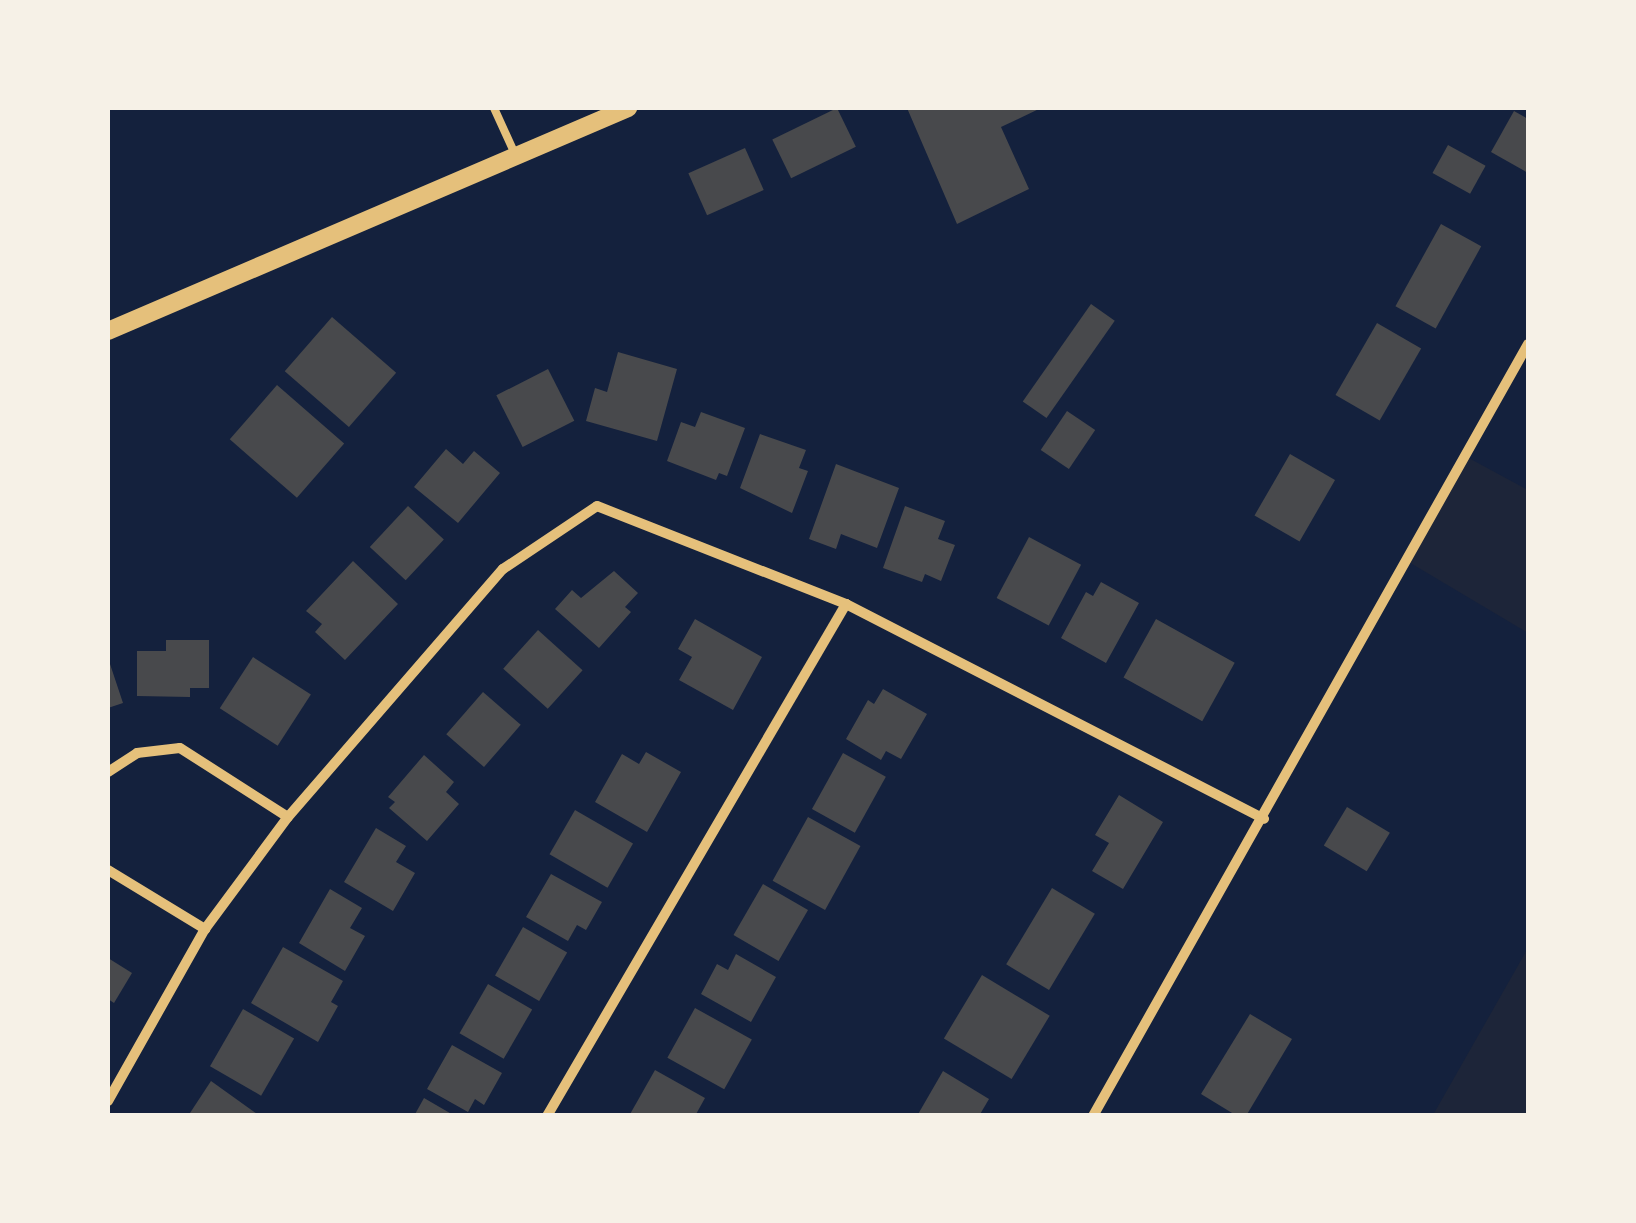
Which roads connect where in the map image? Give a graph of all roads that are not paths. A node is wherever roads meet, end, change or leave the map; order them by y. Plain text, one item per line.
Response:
1 (494, 108) edge
2 (628, 108) edge
3 (517, 159) junction
4 (108, 331) edge
5 (1528, 344) edge
6 (846, 604) junction
7 (108, 772) edge
8 (288, 817) junction
9 (1264, 819) junction
10 (108, 870) edge
11 (205, 929) junction
12 (108, 1101) edge
13 (547, 1116) edge
14 (1093, 1116) edge

1 - 3 lane
2 - 3 street
3 - 4 street
5 - 9 street
6 - 8 street
6 - 9 street
6 - 13 street
7 - 8 street
8 - 11 street
9 - 14 street
10 - 11 street
11 - 12 street

